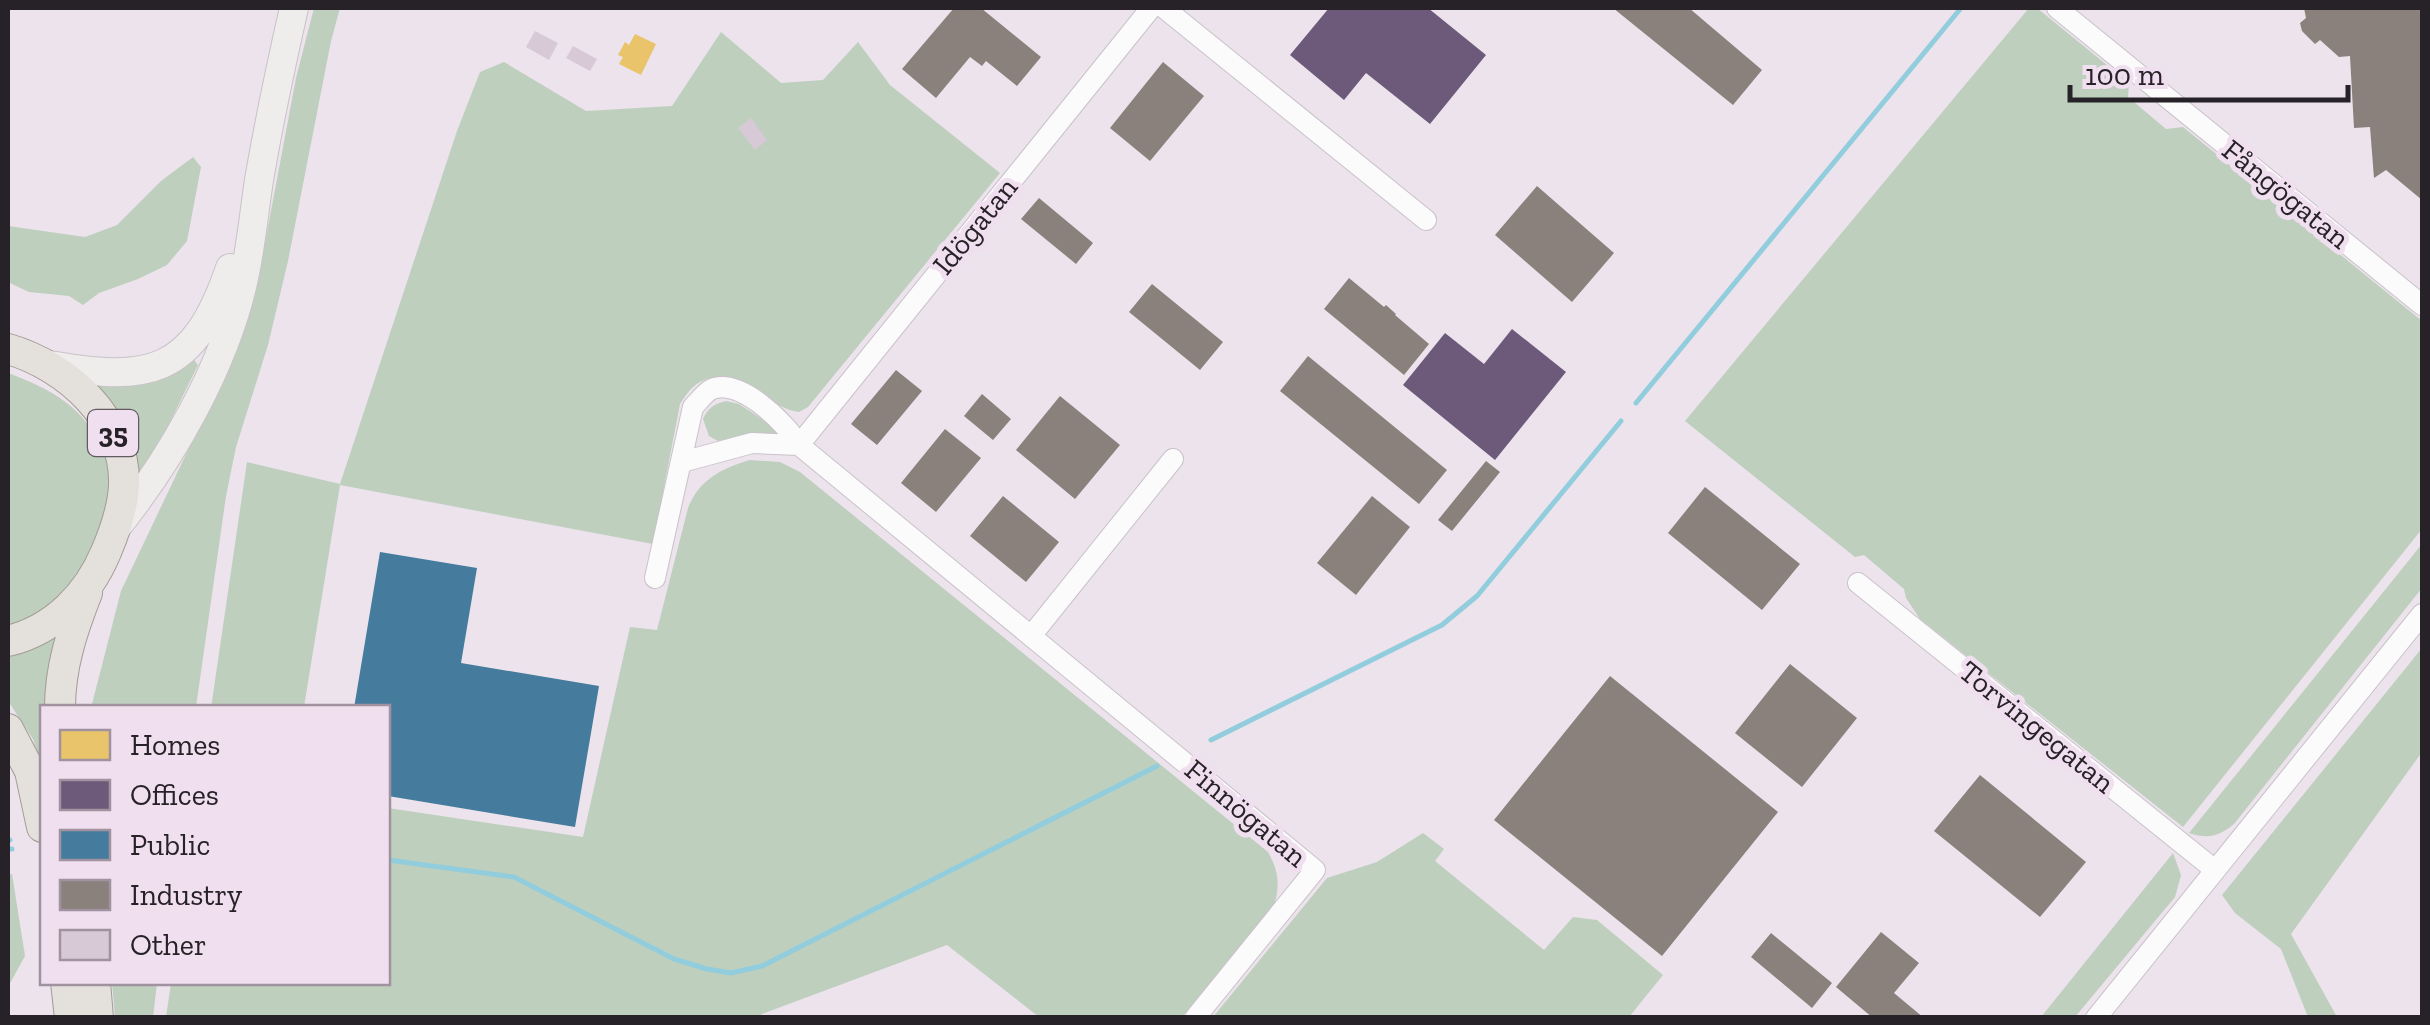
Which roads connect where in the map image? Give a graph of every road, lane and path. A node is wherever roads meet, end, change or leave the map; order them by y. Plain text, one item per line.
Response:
1 (294, 8) edge
2 (1151, 8) edge
3 (1164, 8) edge
4 (2057, 8) edge
5 (259, 181) junction
6 (1426, 220) dead end
7 (2422, 305) edge
8 (8, 349) edge
9 (44, 364) junction
10 (799, 445) junction
11 (1173, 459) dead end
12 (682, 462) junction
13 (115, 529) junction
14 (655, 578) dead end
15 (92, 581) junction
16 (1858, 584) dead end
17 (2422, 614) edge
18 (1031, 636) junction
19 (8, 641) edge
20 (60, 705) edge
21 (8, 729) edge
22 (40, 818) edge
23 (2215, 870) junction
24 (66, 985) edge
25 (95, 985) edge
26 (70, 1018) edge
27 (98, 1018) edge
28 (1195, 1018) edge
29 (2096, 1018) edge

1 - 5 main road
2 - 10 street, Idögatan
3 - 6 street
4 - 7 street, Fångögatan
5 - 9 main road
5 - 13 main road
8 - 9 main road, 35
9 - 13 main road, 35
10 - 12 street
10 - 12 street, Finnögatan
10 - 18 street, Finnögatan
11 - 18 street
12 - 14 street, Finnögatan
13 - 15 main road, 35
15 - 19 main road, 35
15 - 20 main road, 35
16 - 23 street, Torvingegatan
17 - 23 street
18 - 28 street, Finnögatan
21 - 22 main road
23 - 29 street
24 - 26 main road
25 - 27 main road

